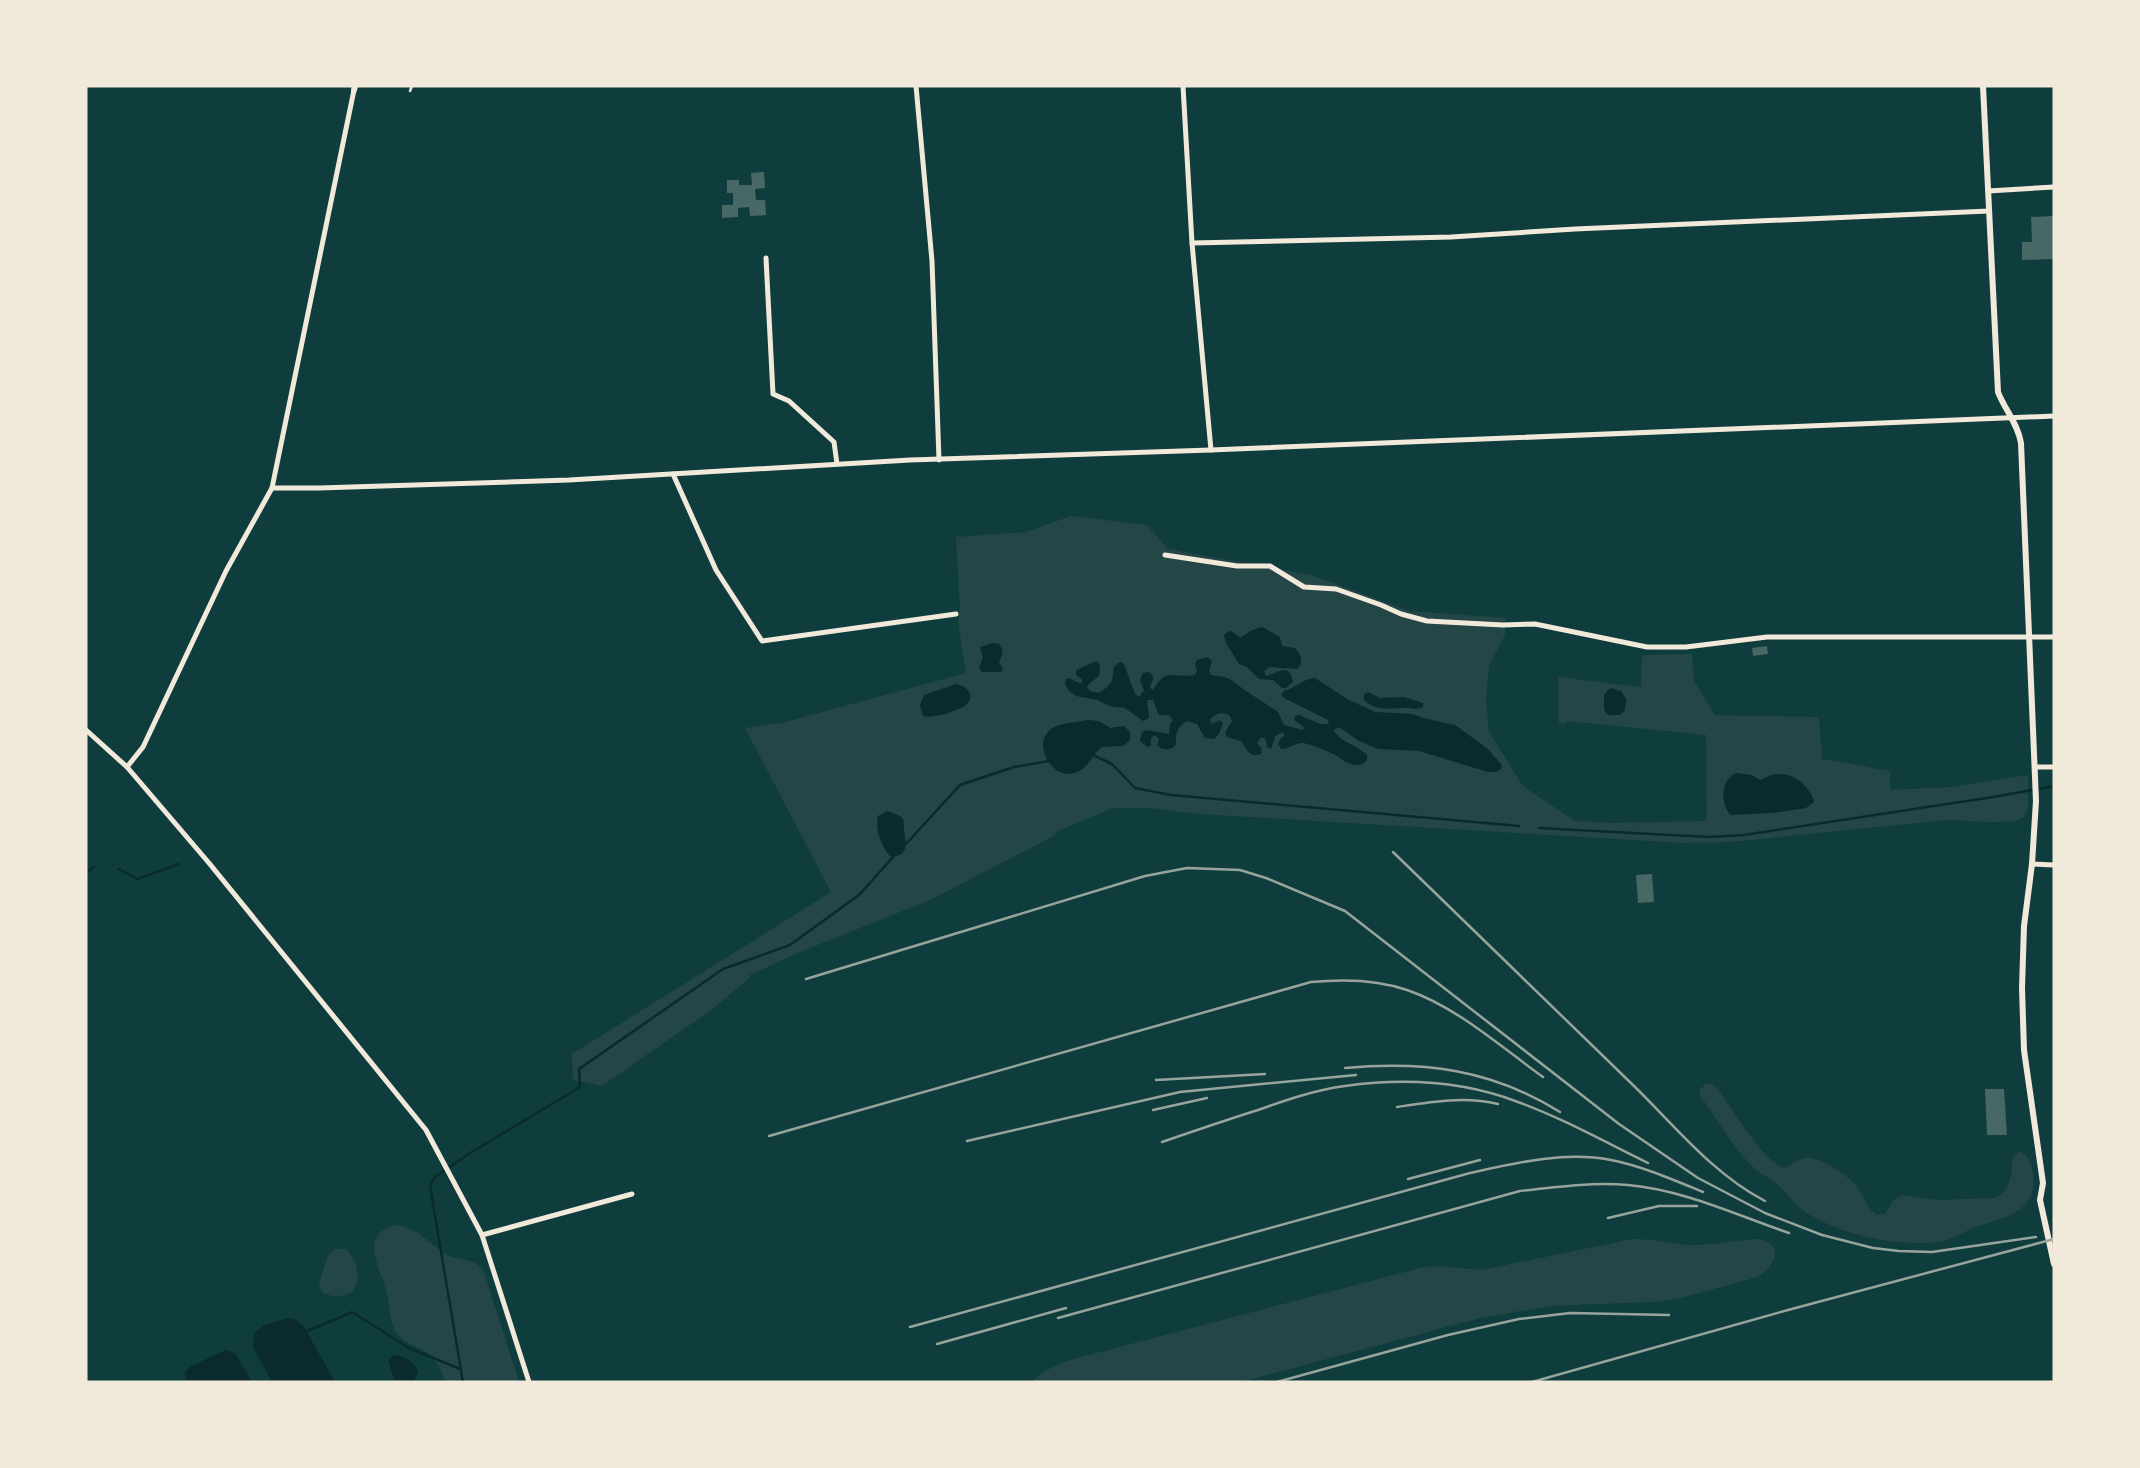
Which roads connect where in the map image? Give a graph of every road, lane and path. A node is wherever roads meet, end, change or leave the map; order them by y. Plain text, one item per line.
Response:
1 (412, 86) edge
2 (916, 86) edge
3 (1183, 86) edge
4 (1983, 86) edge
5 (354, 88) edge
6 (410, 91) dead end
7 (2054, 187) edge
8 (1988, 191) junction
9 (1990, 211) junction
10 (1192, 243) junction
11 (765, 258) dead end
12 (2054, 416) edge
13 (2010, 417) junction
14 (1211, 450) junction
15 (939, 460) junction
16 (837, 464) junction
17 (673, 474) junction
18 (272, 488) junction
19 (1165, 555) dead end
20 (956, 614) dead end
21 (2054, 637) edge
22 (2029, 638) junction
23 (86, 730) edge
24 (2054, 766) edge
25 (127, 767) junction
26 (2035, 771) junction
27 (2032, 864) junction
28 (2054, 865) edge
29 (632, 1194) dead end
30 (482, 1235) junction
31 (2054, 1264) edge
32 (529, 1382) edge

1 - 6 lane
2 - 15 street
3 - 10 street
4 - 8 street
5 - 18 street
7 - 8 street
8 - 9 street
9 - 10 street
9 - 13 street
10 - 14 street
11 - 16 street
12 - 13 street
13 - 14 street
13 - 22 street
14 - 15 street
15 - 16 street
16 - 17 street
17 - 18 street
17 - 20 street
18 - 25 street
19 - 22 street
21 - 22 street
22 - 26 street
23 - 25 street
24 - 26 street
25 - 30 street
26 - 27 street
27 - 28 street
27 - 31 street
29 - 30 street
30 - 32 street

